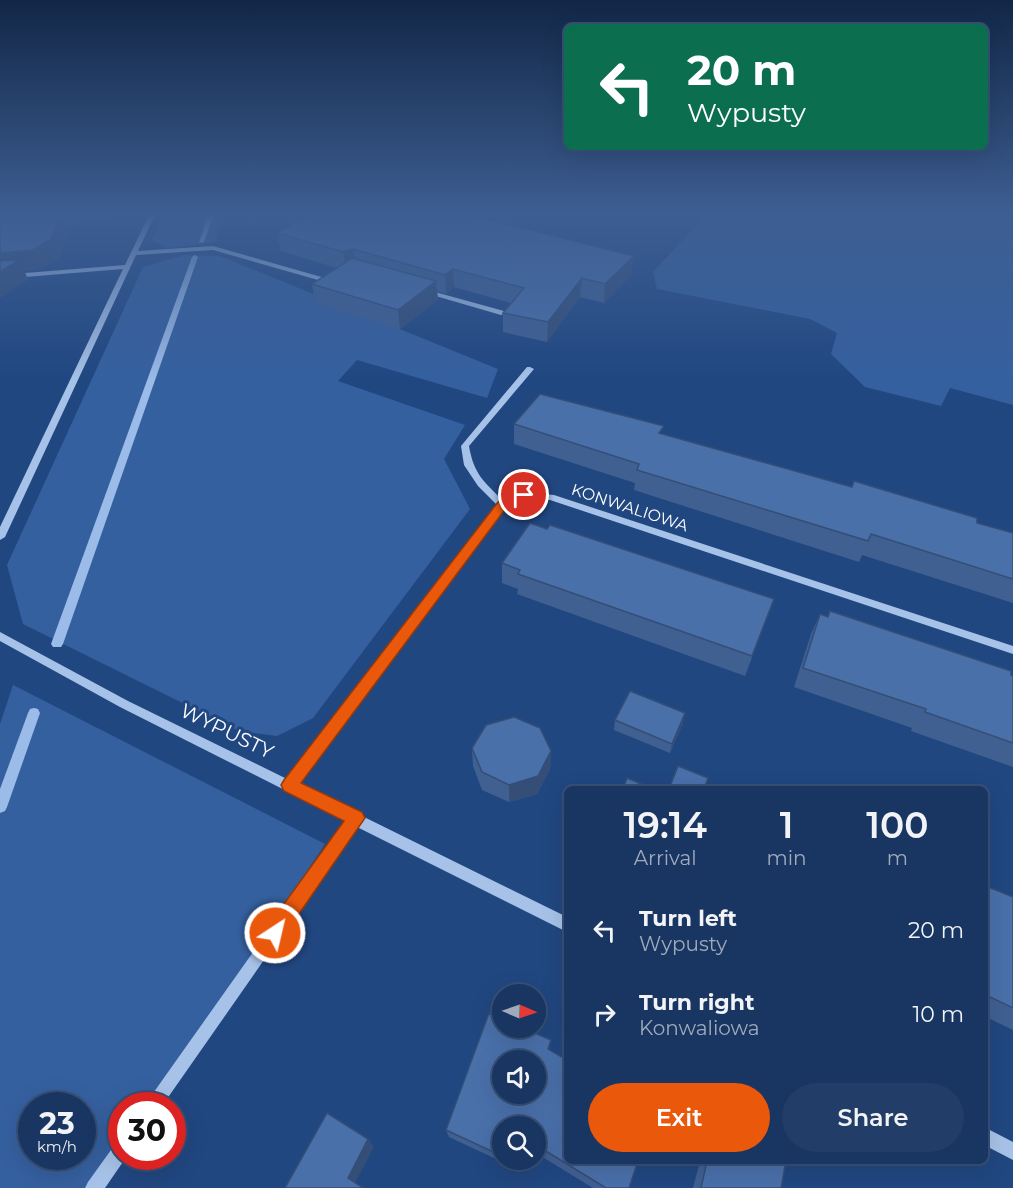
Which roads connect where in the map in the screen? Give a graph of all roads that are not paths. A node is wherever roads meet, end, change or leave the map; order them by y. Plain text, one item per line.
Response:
1 (88, 270) edge
2 (126, 270) edge
3 (290, 270) edge
4 (345, 275) edge
5 (0, 278) edge
6 (411, 288) edge
7 (501, 313) edge
8 (530, 369) dead end
9 (502, 505) junction
10 (0, 537) edge
11 (0, 636) edge
12 (1013, 650) edge
13 (290, 785) junction
14 (356, 818) junction
15 (564, 923) edge
16 (162, 1092) edge
17 (988, 1138) edge
18 (1013, 1151) edge
19 (108, 1168) edge
20 (94, 1188) edge

1 - 5 street
2 - 10 street
3 - 4 street
6 - 7 street
8 - 9 street
9 - 12 street, KONWALIOWA
9 - 13 street
11 - 13 street, WYPUSTY
13 - 14 street, WYPUSTY
14 - 15 street, WYPUSTY
14 - 16 street
17 - 18 street
19 - 20 street

